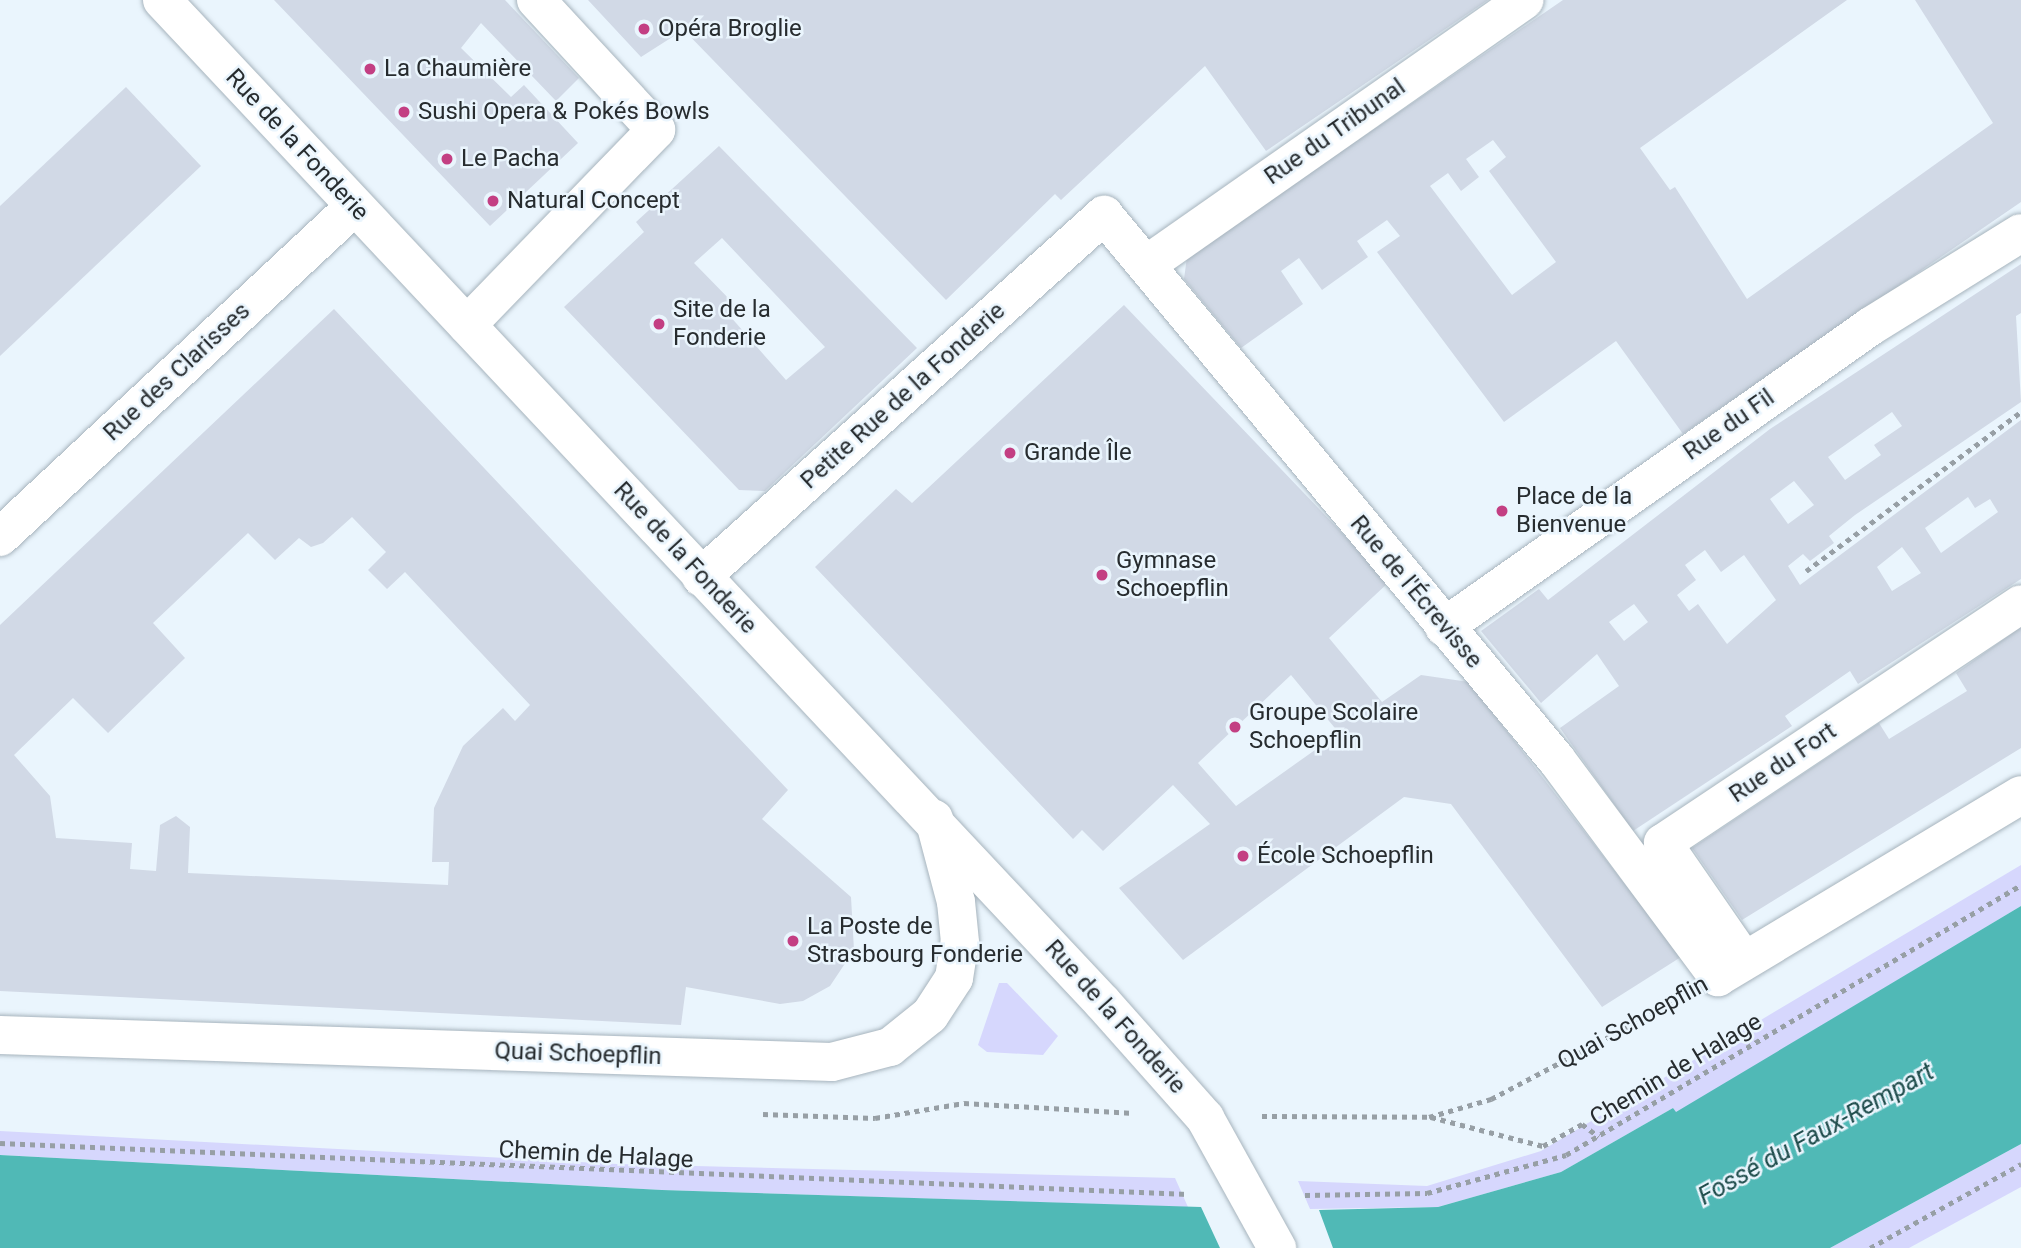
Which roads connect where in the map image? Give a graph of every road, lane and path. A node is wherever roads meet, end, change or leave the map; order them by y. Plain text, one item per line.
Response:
1 (162, 0) edge
2 (536, 0) edge
3 (1524, 0) edge
4 (354, 207) junction
5 (1104, 215) joint
6 (2021, 233) edge
7 (1146, 265) junction
8 (467, 325) junction
9 (2021, 412) edge
10 (0, 537) edge
11 (1806, 571) dead end
12 (701, 577) junction
13 (2021, 604) edge
14 (1444, 627) junction
15 (2021, 795) edge
16 (932, 814) junction
17 (2021, 885) edge
18 (1731, 968) junction
19 (0, 1035) edge
20 (1429, 1117) junction
21 (1205, 1118) junction
22 (1599, 1137) junction
23 (0, 1143) edge
24 (2021, 1164) edge
25 (1191, 1194) dead end
26 (1318, 1196) dead end
27 (1277, 1248) edge
28 (1870, 1248) edge

1 - 4 street, Rue de la Fonderie
2 - 8 street
3 - 7 street, Rue du Tribunal
4 - 8 street, Rue de la Fonderie
4 - 10 street, Rue des Clarisses
5 - 7 street, Rue de l'Écrevisse
5 - 12 street, Petite Rue de la Fonderie
6 - 14 street, Rue du Fil
7 - 14 street, Rue de l'Écrevisse
8 - 12 street, Rue de la Fonderie
9 - 11 path
12 - 16 street, Rue de la Fonderie
13 - 18 street, Rue du Fort
14 - 18 street, Rue de l'Écrevisse
15 - 18 street
16 - 19 street, Quai Schoepflin
16 - 21 street, Rue de la Fonderie
17 - 22 path, Chemin de Halage
18 - 20 path, Quai Schoepflin
20 - 21 path, Quai Schoepflin
20 - 22 path
21 - 27 street, Rue de la Fonderie
22 - 26 path, Chemin de Halage
23 - 25 path, Chemin de Halage
24 - 28 path

